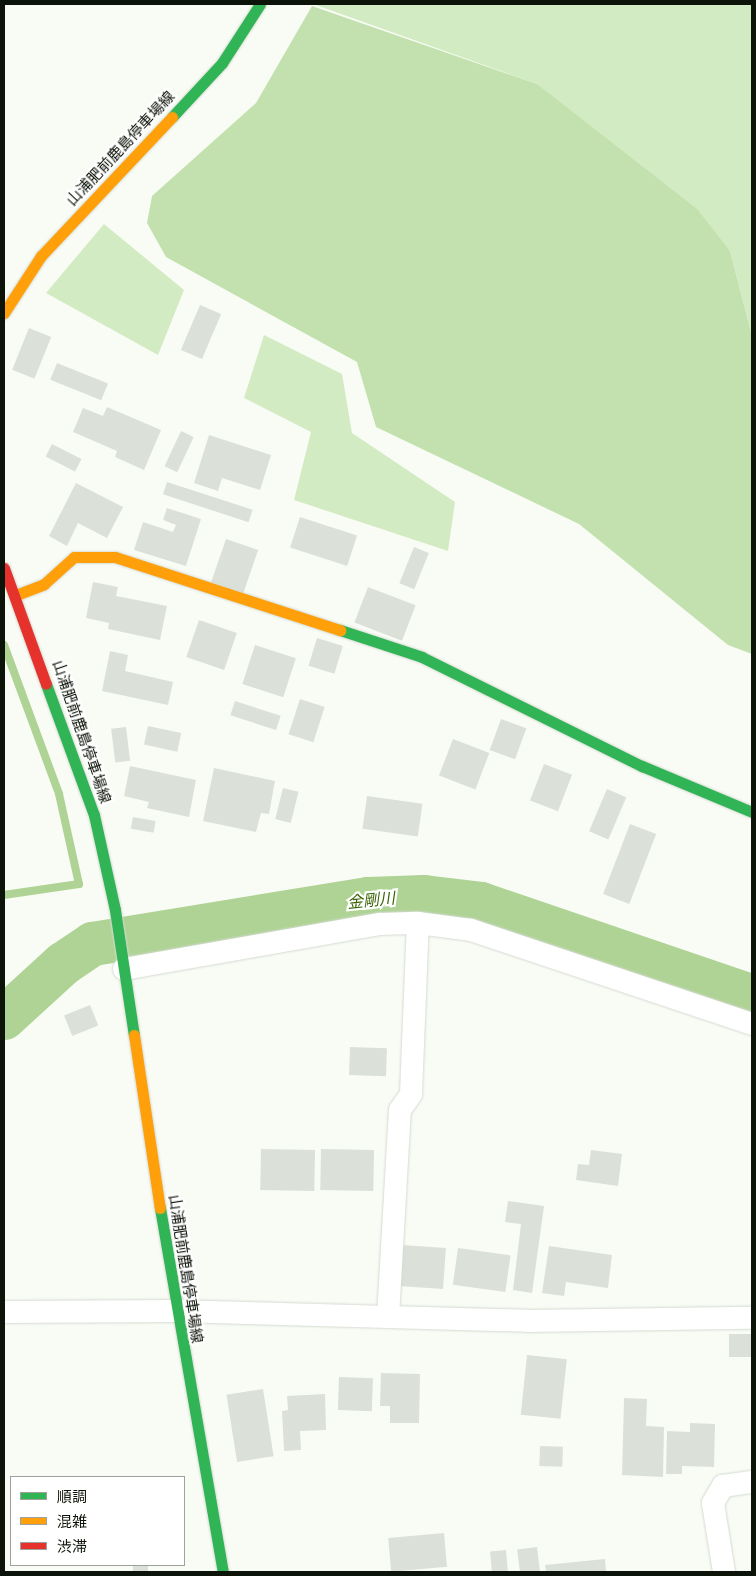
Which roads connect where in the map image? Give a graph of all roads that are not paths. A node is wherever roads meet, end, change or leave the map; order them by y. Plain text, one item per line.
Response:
1 (253, 6) edge
2 (4, 313) edge
3 (4, 568) edge
4 (16, 595) junction
5 (752, 812) edge
6 (418, 923) junction
7 (124, 969) junction
8 (752, 1024) edge
9 (176, 1311) junction
10 (4, 1312) edge
11 (388, 1317) junction
12 (752, 1318) edge
13 (752, 1482) edge
14 (223, 1572) edge
15 (724, 1572) edge

1 - 2 main road, 山浦肥前鹿島停車場線
3 - 4 main road, 山浦肥前鹿島停車場線
4 - 5 main road
4 - 7 main road, 山浦肥前鹿島停車場線
6 - 7 street
6 - 8 street
6 - 11 street
7 - 9 main road, 山浦肥前鹿島停車場線
9 - 10 street
9 - 11 street
9 - 14 main road, 山浦肥前鹿島停車場線
11 - 12 street
13 - 15 street

